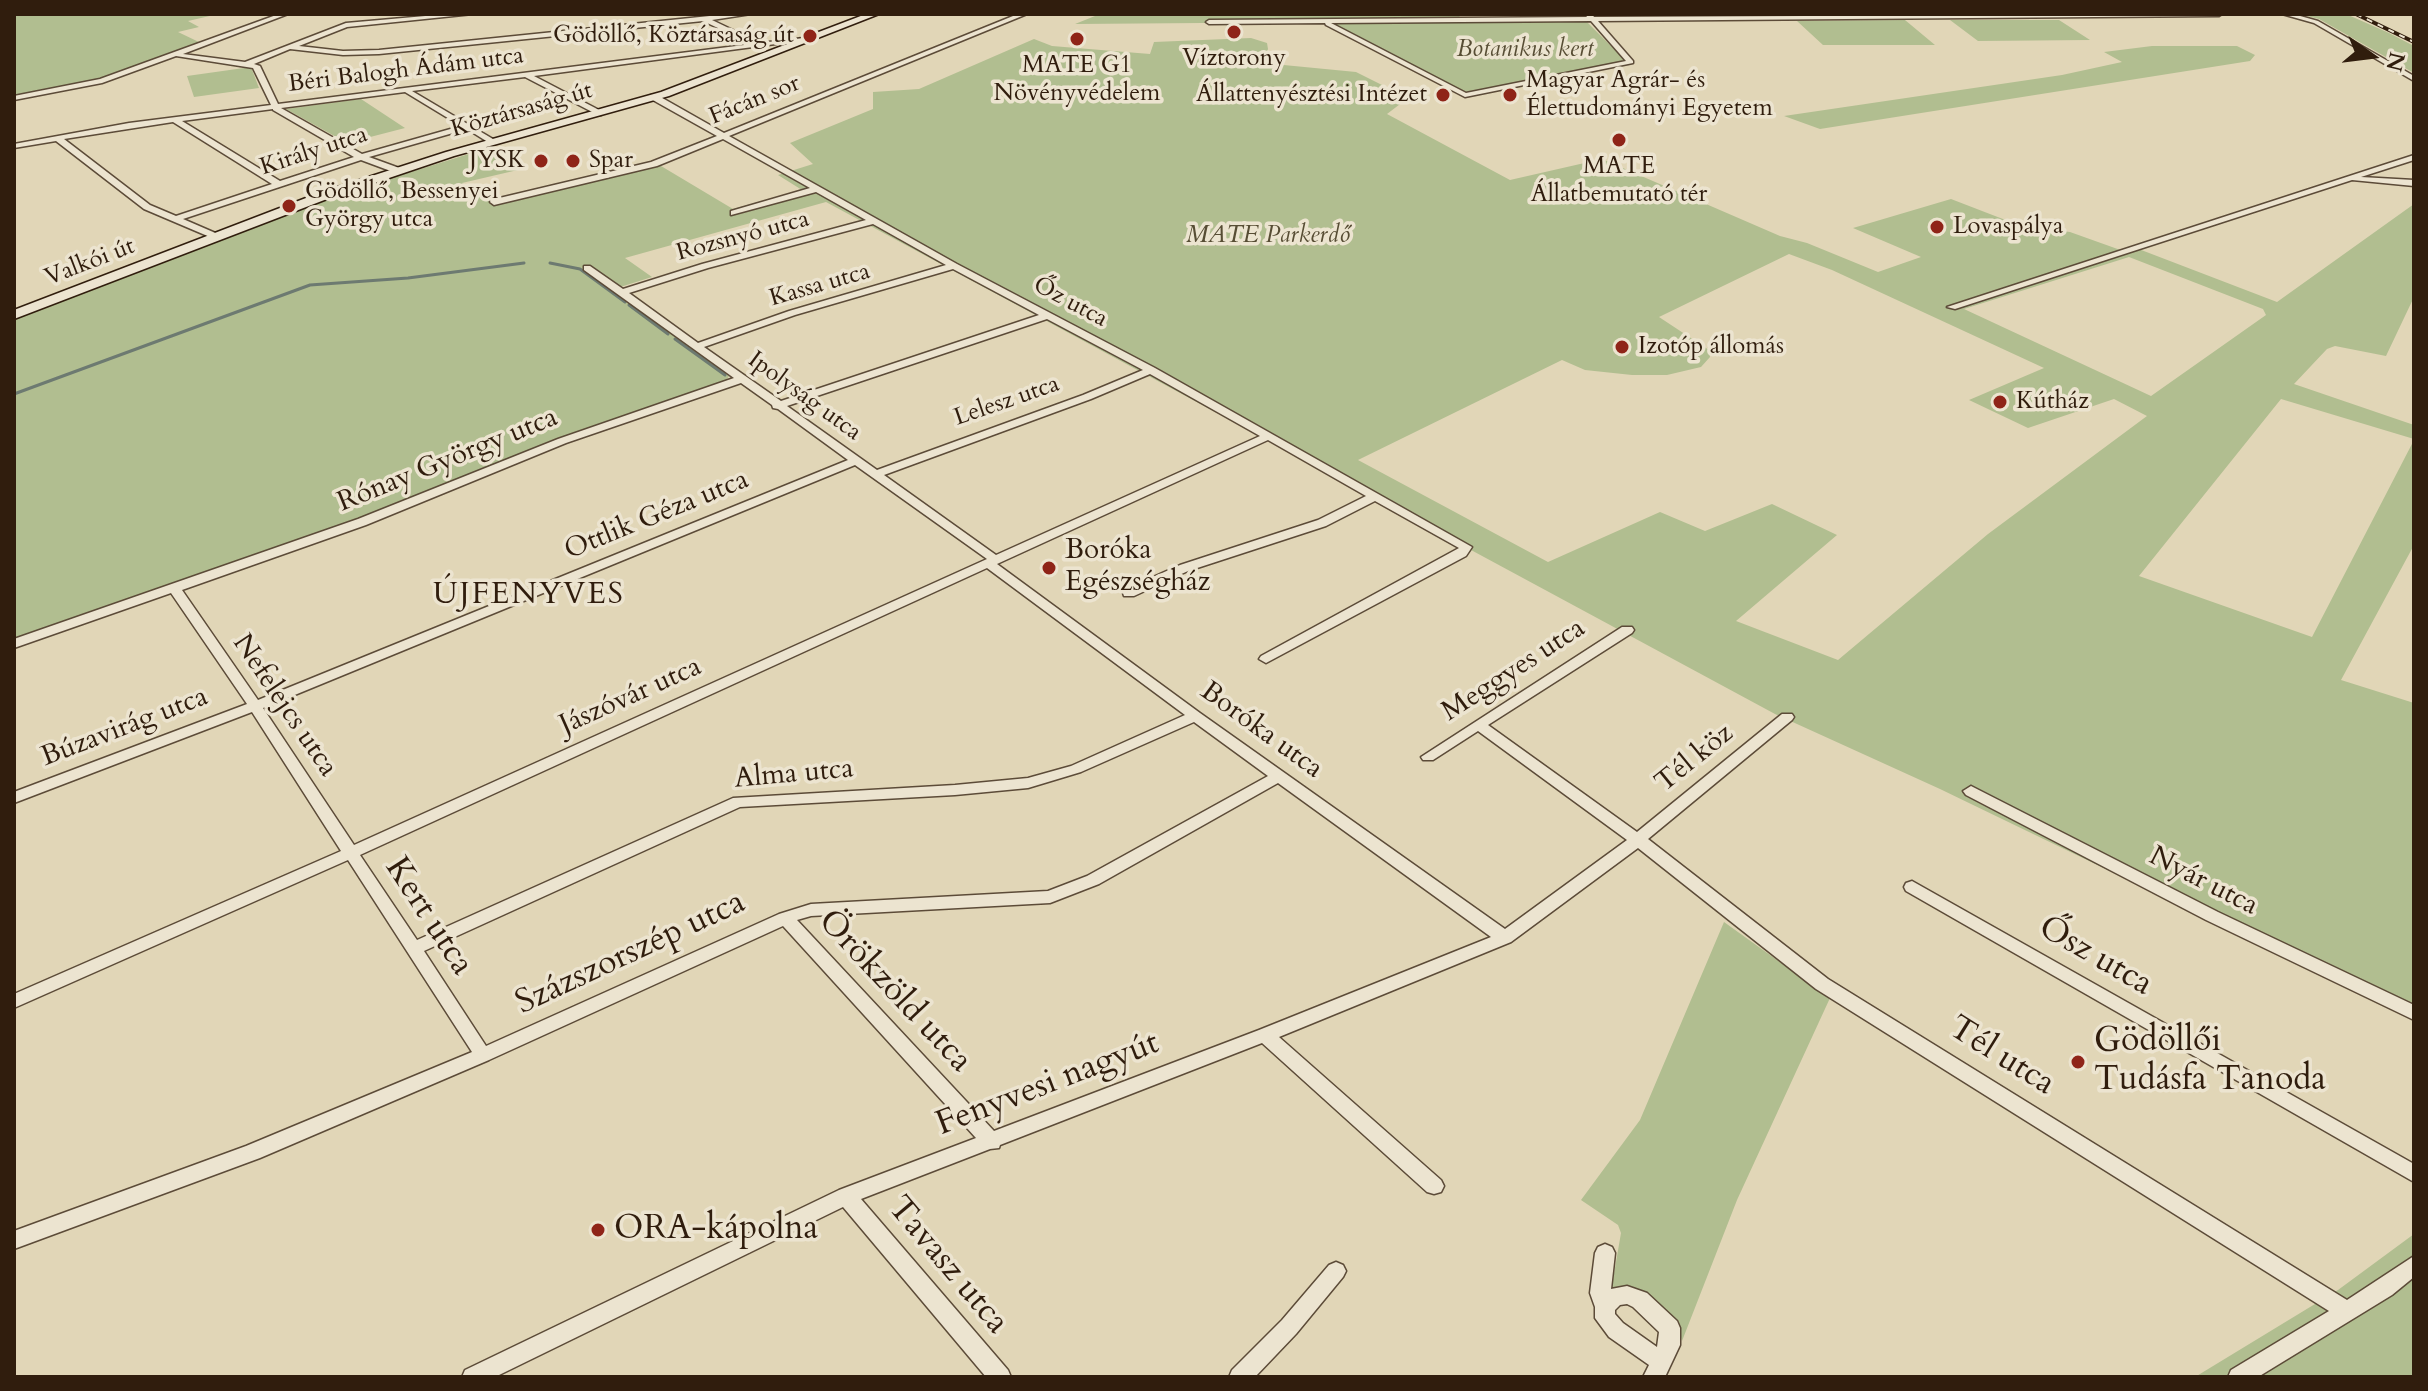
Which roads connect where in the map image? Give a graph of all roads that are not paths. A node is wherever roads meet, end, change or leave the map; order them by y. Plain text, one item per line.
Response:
1 (285, 14) edge
2 (470, 14) edge
3 (748, 14) edge
4 (872, 14) edge
5 (1024, 14) edge
6 (2219, 14) edge
7 (2285, 14) edge
8 (2058, 15) edge
9 (2068, 15) edge
10 (708, 17) edge
11 (1589, 17) edge
12 (1431, 18) edge
13 (1209, 22) dead end
14 (1324, 22) junction
15 (803, 40) junction
16 (758, 45) junction
17 (288, 47) junction
18 (174, 54) junction
19 (247, 64) junction
20 (528, 76) junction
21 (2414, 79) edge
22 (408, 92) junction
23 (654, 97) junction
24 (14, 98) edge
25 (276, 108) junction
26 (598, 113) junction
27 (174, 119) junction
28 (467, 127) junction
29 (722, 136) junction
30 (57, 138) junction
31 (494, 142) junction
32 (14, 146) edge
33 (361, 157) junction
34 (2414, 157) edge
35 (399, 171) junction
36 (2368, 171) junction
37 (2350, 178) junction
38 (2399, 182) junction
39 (2414, 183) edge
40 (278, 184) junction
41 (816, 189) junction
42 (494, 202) dead end
43 (734, 213) dead end
44 (176, 219) junction
45 (873, 221) junction
46 (217, 237) junction
47 (182, 251) joint
48 (954, 266) junction
49 (587, 268) dead end
50 (623, 292) junction
51 (1952, 307) dead end
52 (14, 315) edge
53 (1046, 316) junction
54 (698, 346) junction
55 (1151, 370) junction
56 (741, 379) junction
57 (777, 406) junction
58 (1268, 436) junction
59 (855, 461) junction
60 (876, 474) junction
61 (1375, 496) junction
62 (992, 562) junction
63 (174, 588) junction
64 (1129, 593) dead end
65 (1627, 630) dead end
66 (14, 644) edge
67 (1266, 659) dead end
68 (255, 706) junction
69 (1195, 716) junction
70 (1787, 717) dead end
71 (1479, 725) junction
72 (1428, 757) dead end
73 (1279, 776) junction
74 (1971, 791) dead end
75 (14, 798) edge
76 (1636, 841) junction
77 (350, 853) junction
78 (1912, 887) dead end
79 (785, 918) junction
80 (1505, 938) junction
81 (414, 948) junction
82 (14, 1001) edge
83 (2414, 1013) edge
84 (1265, 1035) junction
85 (483, 1055) junction
86 (992, 1142) junction
87 (2414, 1174) edge
88 (1434, 1186) dead end
89 (846, 1196) junction
90 (14, 1240) edge
91 (1605, 1253) dead end
92 (2414, 1265) edge
93 (1336, 1271) dead end
94 (1605, 1307) junction
95 (2345, 1310) junction
96 (1657, 1369) edge
97 (473, 1377) edge
98 (1000, 1377) edge
99 (1240, 1377) edge
100 (2239, 1377) edge

1 - 18 street
2 - 17 street
3 - 10 street
4 - 15 main road, Köztársaság út
5 - 29 street, Fácán sor
6 - 9 street
7 - 21 street
8 - 9 street
8 - 11 street
10 - 16 street
10 - 17 street
11 - 12 street
11 - 14 street
12 - 14 street
13 - 14 street
15 - 16 street, Béri Balogh Ádám utca
15 - 23 main road, Köztársaság út
16 - 20 street, Béri Balogh Ádám utca
17 - 19 street
18 - 19 street
18 - 24 street
19 - 25 street
20 - 22 street, Béri Balogh Ádám utca
20 - 26 street
22 - 25 street, Béri Balogh Ádám utca
22 - 28 street
23 - 26 main road, Köztársaság út
23 - 29 street, Őz utca
25 - 27 street, Béri Balogh Ádám utca
25 - 33 street
26 - 31 main road, Köztársaság út
27 - 30 street, Béri Balogh Ádám utca
27 - 40 street
28 - 31 street
28 - 33 street, Király utca
29 - 41 street, Őz utca
29 - 42 street, Fácán sor
30 - 32 street, Béri Balogh Ádám utca
30 - 44 street
31 - 35 main road, Köztársaság út
33 - 35 street
33 - 40 street, Király utca
34 - 36 street
35 - 46 main road, Köztársaság út
36 - 37 street
36 - 38 street
37 - 38 street
37 - 51 street
38 - 39 street
40 - 44 street, Király utca
41 - 43 street
41 - 45 street, Őz utca
44 - 46 street
45 - 48 street, Őz utca
45 - 50 street, Rozsnyó utca
46 - 47 main road, Köztársaság út
47 - 52 main road, Valkói út
48 - 53 street, Őz utca
48 - 54 street, Kassa utca
49 - 50 street, Ipolyság utca
50 - 54 street, Ipolyság utca
53 - 55 street, Őz utca
53 - 57 street
54 - 56 street, Ipolyság utca
55 - 58 street, Őz utca
55 - 60 street, Lelesz utca
56 - 57 street, Ipolyság utca
56 - 63 street, Rónay György utca
57 - 59 street, Ipolyság utca
58 - 61 street, Őz utca
58 - 62 street, Jászóvár utca
59 - 60 street, Ipolyság utca
59 - 68 street, Ottlik Géza utca
60 - 62 street, Ipolyság utca
61 - 64 street
61 - 67 street, Őz utca
62 - 69 street, Boróka utca
62 - 77 street, Jászóvár utca
63 - 66 street, Rónay György utca
63 - 68 street, Nefelejcs utca
65 - 71 street, Meggyes utca
68 - 75 street, Búzavirág utca
68 - 77 street, Nefelejcs utca
69 - 73 street, Boróka utca
69 - 81 street, Alma utca
70 - 76 street, Tél köz
71 - 72 street, Meggyes utca
71 - 76 street, Tél utca
73 - 79 street, Százszorszép utca
73 - 80 street, Boróka utca
74 - 83 street, Nyár utca
76 - 80 street, Fenyvesi nagyút
76 - 95 street, Tél utca
77 - 81 street, Kert utca
77 - 82 street, Jászóvár utca
78 - 87 street, Ősz utca
79 - 85 street, Százszorszép utca
79 - 86 street, Örökzöld utca
80 - 84 street, Fenyvesi nagyút
81 - 85 street, Kert utca
84 - 86 street, Fenyvesi nagyút
84 - 88 street
85 - 90 street, Százszorszép utca
86 - 89 street, Fenyvesi nagyút
89 - 97 street, Fenyvesi nagyút
89 - 98 street, Tavasz utca
91 - 94 street
92 - 95 street
93 - 99 street
94 - 96 street
94 - 96 street
95 - 100 street

